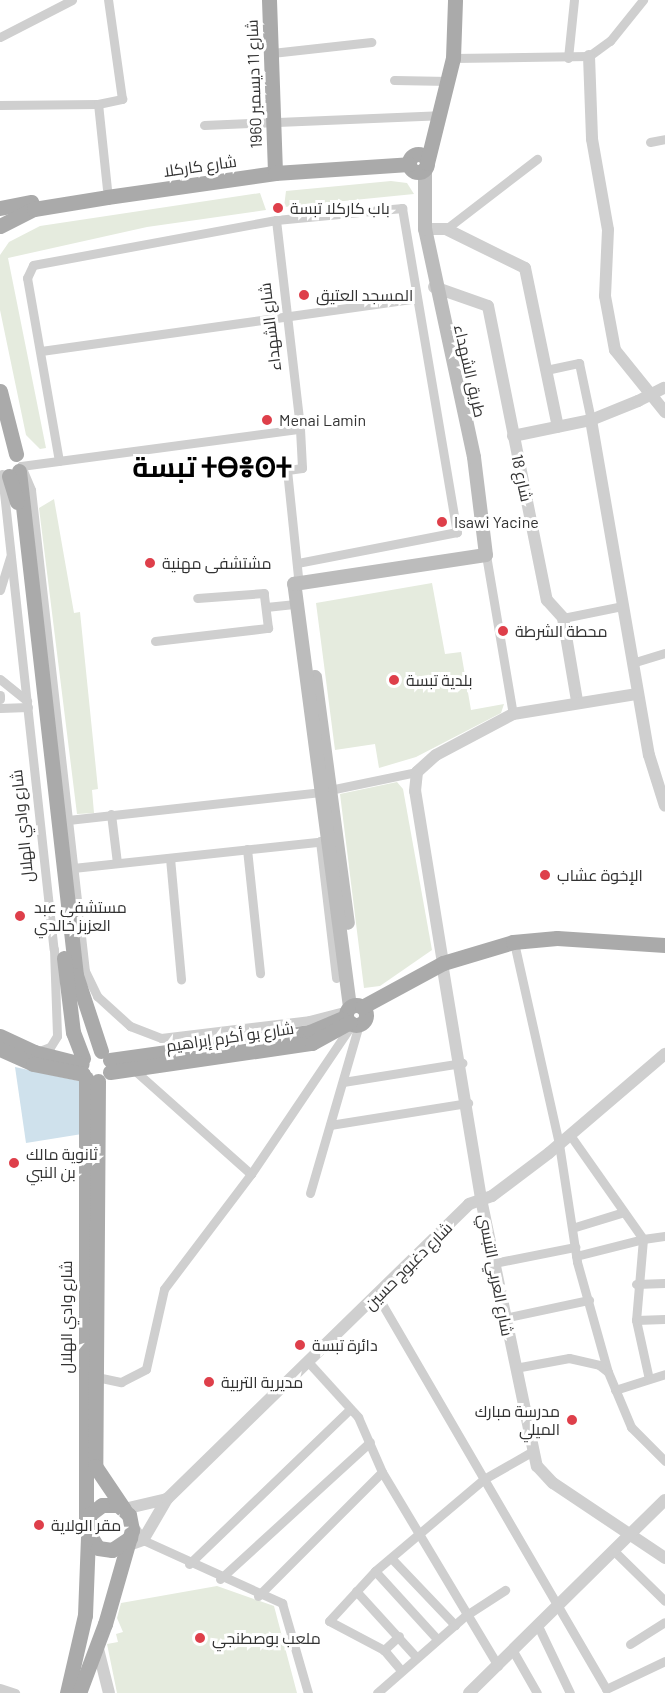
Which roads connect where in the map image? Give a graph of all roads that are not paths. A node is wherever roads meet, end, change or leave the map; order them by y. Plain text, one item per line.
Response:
1 (72, 0) edge
2 (108, 0) edge
3 (269, 0) edge
4 (455, 0) edge
5 (574, 0) edge
6 (641, 1) edge
7 (0, 37) edge
8 (370, 42) dead end
9 (272, 52) junction
10 (590, 56) junction
11 (453, 58) junction
12 (568, 58) junction
13 (394, 80) dead end
14 (449, 81) junction
15 (98, 104) junction
16 (0, 105) edge
17 (439, 115) junction
18 (272, 119) junction
19 (204, 125) dead end
20 (665, 139) edge
21 (650, 142) dead end
22 (537, 159) dead end
23 (417, 163) junction
24 (274, 170) junction
25 (107, 189) junction
26 (0, 208) edge
27 (276, 220) junction
28 (0, 226) edge
29 (425, 229) junction
30 (446, 229) junction
31 (435, 287) junction
32 (416, 298) junction
33 (287, 316) junction
34 (42, 351) junction
35 (546, 370) junction
36 (665, 388) edge
37 (0, 391) edge
38 (665, 412) edge
39 (591, 420) junction
40 (558, 427) junction
41 (300, 429) junction
42 (513, 436) junction
43 (0, 455) edge
44 (59, 461) junction
45 (11, 469) edge
46 (11, 553) junction
47 (486, 555) junction
48 (297, 563) junction
49 (298, 581) junction
50 (0, 587) edge
51 (197, 598) dead end
52 (296, 604) junction
53 (622, 606) junction
54 (266, 607) junction
55 (563, 618) junction
56 (155, 641) dead end
57 (665, 653) edge
58 (632, 663) junction
59 (0, 679) edge
60 (637, 694) junction
61 (577, 701) junction
62 (27, 704) junction
63 (0, 708) edge
64 (513, 714) junction
65 (417, 772) junction
66 (324, 791) junction
67 (665, 806) edge
68 (111, 814) junction
69 (68, 820) junction
70 (328, 840) junction
71 (247, 849) junction
72 (170, 858) junction
73 (117, 863) junction
74 (73, 868) junction
75 (80, 934) junction
76 (515, 947) junction
77 (665, 947) edge
78 (74, 955) junction
79 (443, 966) junction
80 (85, 971) junction
81 (260, 973) dead end
82 (336, 978) dead end
83 (182, 980) dead end
84 (355, 1015) junction
85 (118, 1017) joint
86 (0, 1036) edge
87 (0, 1048) edge
88 (34, 1052) junction
89 (665, 1053) edge
90 (462, 1063) junction
91 (94, 1067) junction
92 (133, 1069) junction
93 (343, 1082) junction
94 (468, 1103) junction
95 (330, 1125) junction
96 (570, 1135) junction
97 (559, 1144) junction
98 (252, 1174) junction
99 (310, 1193) dead end
100 (482, 1199) junction
101 (624, 1212) junction
102 (572, 1228) junction
103 (665, 1236) edge
104 (643, 1239) junction
105 (575, 1251) junction
106 (494, 1263) junction
107 (665, 1283) edge
108 (636, 1284) junction
109 (378, 1297) junction
110 (589, 1300) junction
111 (504, 1318) junction
112 (665, 1319) edge
113 (636, 1320) junction
114 (310, 1364) junction
115 (515, 1368) junction
116 (608, 1372) junction
117 (665, 1374) edge
118 (90, 1375) junction
119 (649, 1379) junction
120 (615, 1390) junction
121 (350, 1408) junction
122 (370, 1442) junction
123 (533, 1451) junction
124 (665, 1461) edge
125 (382, 1472) junction
126 (484, 1479) junction
127 (167, 1499) junction
128 (663, 1505) edge
129 (86, 1521) junction
130 (129, 1534) junction
131 (419, 1534) junction
132 (629, 1536) junction
133 (88, 1537) junction
134 (614, 1551) junction
135 (665, 1558) edge
136 (393, 1560) junction
137 (189, 1564) junction
138 (375, 1571) junction
139 (220, 1579) junction
140 (505, 1590) dead end
141 (356, 1591) junction
142 (258, 1596) junction
143 (665, 1601) edge
144 (558, 1606) junction
145 (465, 1616) junction
146 (665, 1622) edge
147 (455, 1625) junction
148 (538, 1626) junction
149 (399, 1636) junction
150 (437, 1639) junction
151 (630, 1644) dead end
152 (97, 1645) junction
153 (384, 1650) junction
154 (513, 1651) junction
155 (416, 1657) junction
156 (665, 1660) edge
157 (498, 1666) junction
158 (401, 1670) junction
159 (0, 1688) edge
160 (15, 1693) edge
161 (67, 1693) edge
162 (79, 1693) edge
163 (109, 1693) edge
164 (308, 1693) edge
165 (376, 1693) edge
166 (470, 1693) edge
167 (537, 1693) edge
168 (570, 1693) edge

1 - 7 street
2 - 15 street
3 - 9 main road, شارع 11 ديسمبر 1960
4 - 11 main road
5 - 12 street
6 - 10 street
8 - 9 street
9 - 18 main road, شارع 11 ديسمبر 1960
10 - 12 street
10 - 38 street
11 - 12 street
11 - 14 main road
13 - 14 street
14 - 17 main road
15 - 16 street
15 - 25 street
17 - 18 street
17 - 23 main road
18 - 19 street
18 - 24 main road, شارع 11 ديسمبر 1960
20 - 21 street
22 - 30 street
23 - 24 main road, شارع كاركلا
23 - 29 main road, طريق الشهداء
24 - 25 main road, شارع كاركلا
24 - 28 main road, شارع كاركلا
25 - 26 main road, شارع كاركلا
27 - 32 street
27 - 33 street, شارع الشهداء
27 - 34 street
29 - 30 street
29 - 31 main road, طريق الشهداء
30 - 35 street
31 - 42 street, شارع 18
31 - 47 main road, طريق الشهداء
32 - 33 street
32 - 48 street
33 - 34 street
33 - 41 street, شارع الشهداء
34 - 44 street
35 - 39 street
35 - 40 street
36 - 39 street, bridge
37 - 45 main road
39 - 40 street
39 - 53 street
40 - 42 street
41 - 44 street
41 - 48 street, شارع الشهداء
42 - 55 street, شارع 18
43 - 45 main road
44 - 45 street
45 - 46 street, شارع وادي الهلال
45 - 69 street, شارع وادي الهلال
45 - 78 main road, شارع وادي الهلال
45 - 91 main road, شارع وادي الهلال
46 - 50 street
46 - 62 street, شارع وادي الهلال
47 - 49 main road
47 - 64 street, طريق الشهداء
48 - 49 street
49 - 52 main road
49 - 66 main road
51 - 54 street
52 - 54 street
52 - 66 main road
53 - 55 street
53 - 58 street
54 - 56 street
55 - 61 street, شارع 18
57 - 58 street
58 - 60 street
59 - 62 street
60 - 61 street
60 - 67 street
61 - 64 street
62 - 63 street
62 - 88 street, شارع وادي الهلال
64 - 65 street
65 - 66 street
65 - 79 street, شارع العربي التبسي
66 - 68 street
66 - 70 main road
68 - 69 street
68 - 73 street
69 - 74 street, شارع وادي الهلال
70 - 71 street
70 - 82 street
70 - 84 main road
71 - 72 street
71 - 81 street
72 - 73 street
72 - 83 street
73 - 74 street
74 - 75 street, شارع وادي الهلال
75 - 78 street, شارع وادي الهلال
75 - 80 street, شارع وادي الهلال
76 - 77 main road
76 - 79 main road
76 - 97 street
77 - 79 main road
78 - 80 street, شارع وادي الهلال
78 - 91 main road, شارع وادي الهلال
79 - 84 main road
79 - 90 street, شارع العربي التبسي
80 - 85 street, شارع وادي الهلال
84 - 85 street, شارع بو أكرم إبراهيم
84 - 91 main road, شارع بو أكرم إبراهيم
84 - 92 main road, شارع بو أكرم إبراهيم
84 - 93 street
84 - 98 street
86 - 88 main road
87 - 91 main road
88 - 91 main road
89 - 96 street, شارع دغبوج حسين
90 - 93 street
90 - 94 street, شارع العربي التبسي
91 - 92 main road, شارع بو أكرم إبراهيم
91 - 118 main road, شارع وادي الهلال
92 - 98 street
93 - 95 street
94 - 95 street
94 - 100 street, شارع العربي التبسي
95 - 99 street
96 - 97 street, شارع دغبوج حسين
96 - 101 street
97 - 100 street, شارع دغبوج حسين
97 - 102 street
98 - 118 street
100 - 106 street, شارع العربي التبسي
100 - 109 street, شارع دغبوج حسين
101 - 102 street
101 - 104 street
102 - 105 street
103 - 104 street
104 - 105 street
104 - 108 street
105 - 106 street
105 - 110 street
106 - 111 street, شارع العربي التبسي
107 - 108 street
108 - 113 street
109 - 114 street, شارع دغبوج حسين
109 - 126 street
110 - 111 street
110 - 116 street
111 - 115 street, شارع العربي التبسي
112 - 113 street
113 - 119 street
114 - 121 street
114 - 127 street, شارع دغبوج حسين
115 - 116 street
115 - 123 street, شارع العربي التبسي
116 - 120 street
117 - 119 street
118 - 129 main road, شارع وادي الهلال
118 - 130 main road, شارع وادي الهلال
119 - 120 street
120 - 124 street
121 - 122 street
121 - 137 street
122 - 125 street
122 - 139 street
123 - 126 street
123 - 132 street, شارع العربي التبسي
125 - 131 street
125 - 142 street
126 - 131 street
126 - 144 street
127 - 130 street
127 - 130 street
128 - 132 street
129 - 130 main road
129 - 133 main road, شارع وادي الهلال
130 - 133 main road
130 - 137 street
130 - 152 main road
131 - 136 street
131 - 145 street
132 - 134 street
132 - 135 street, شارع العربي التبسي
133 - 161 main road
134 - 143 street
134 - 144 street
136 - 138 street
136 - 147 street
137 - 139 street
138 - 141 street
138 - 150 street
139 - 142 street
140 - 145 street
141 - 149 street
141 - 153 street
142 - 164 street
144 - 148 street
144 - 156 street
145 - 147 street
145 - 157 street
146 - 151 street
147 - 150 street
148 - 154 street
148 - 168 street
149 - 153 street
149 - 155 street
150 - 155 street
152 - 162 main road
152 - 163 street
153 - 158 street
154 - 157 street
154 - 167 street
155 - 158 street
157 - 166 street
158 - 165 street
159 - 160 street

